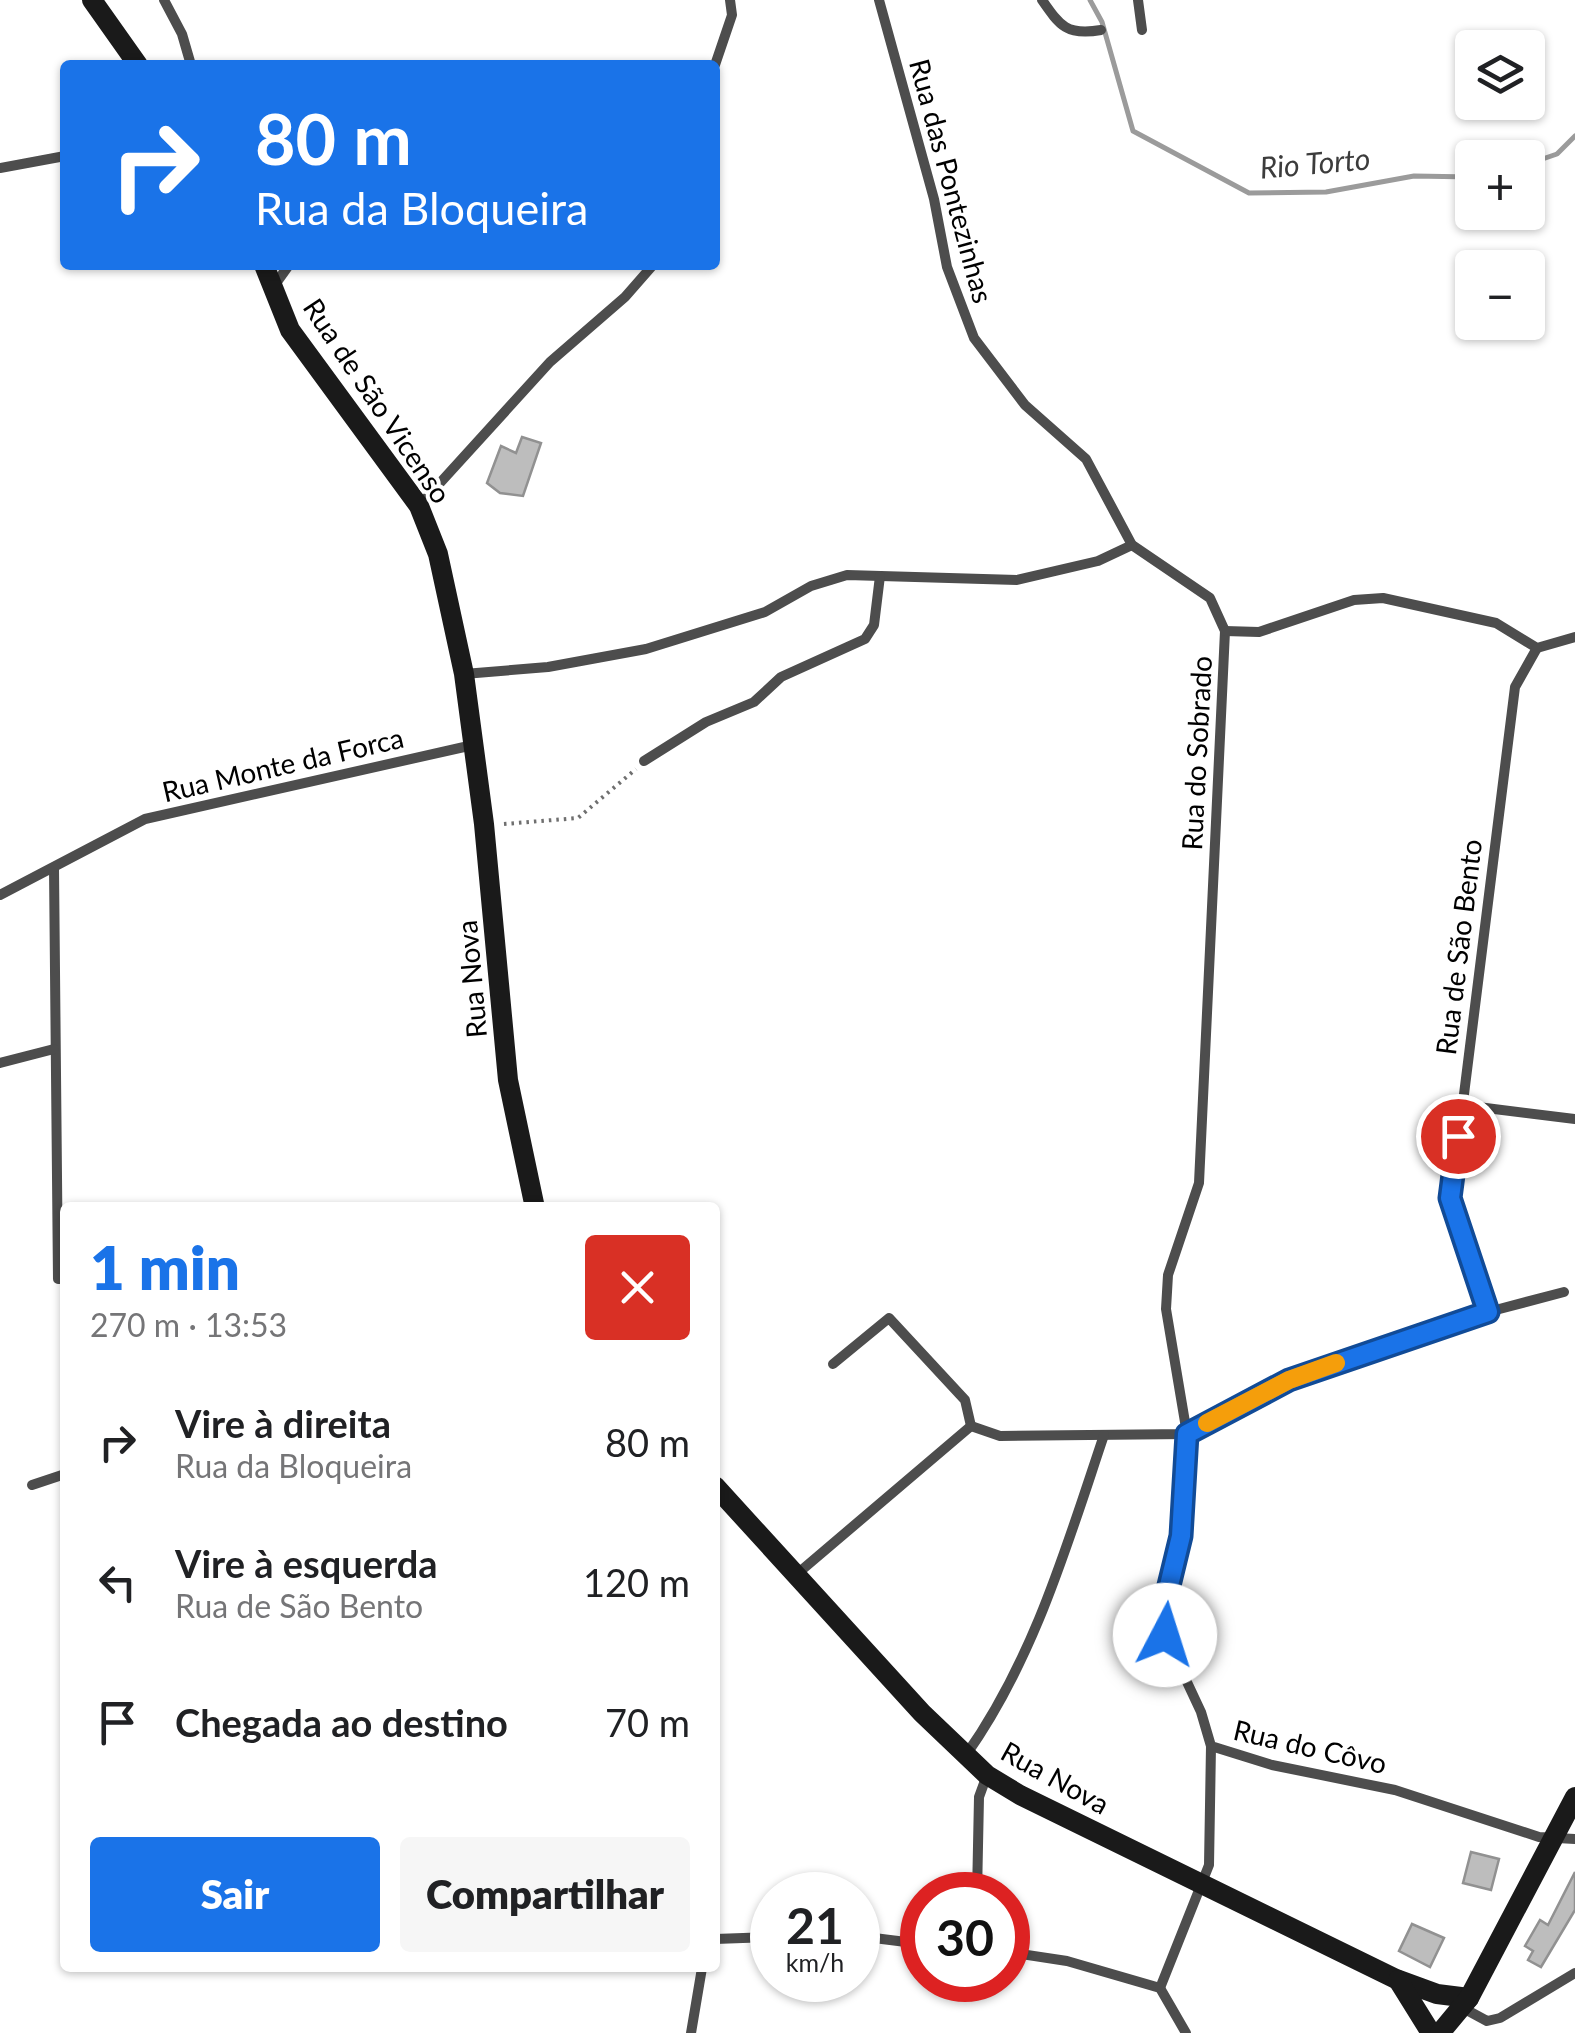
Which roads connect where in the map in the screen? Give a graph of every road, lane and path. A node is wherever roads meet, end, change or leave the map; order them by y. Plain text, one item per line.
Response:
1 (92, 0) edge
2 (164, 0) edge
3 (730, 0) edge
4 (878, 0) edge
5 (1042, 0) edge
6 (1138, 0) edge
7 (1100, 30) dead end
8 (1142, 30) dead end
9 (134, 60) edge
10 (190, 60) edge
11 (717, 60) edge
12 (60, 157) edge
13 (0, 168) edge
14 (266, 270) edge
15 (286, 270) edge
16 (649, 270) edge
17 (274, 287) junction
18 (419, 506) junction
19 (1132, 545) junction
20 (880, 576) junction
21 (1226, 631) junction
22 (1575, 636) edge
23 (1537, 648) junction
24 (464, 674) junction
25 (473, 744) junction
26 (644, 761) joint
27 (484, 824) junction
28 (54, 868) junction
29 (0, 894) edge
30 (54, 1049) junction
31 (0, 1064) edge
32 (1462, 1105) junction
33 (1575, 1119) edge
34 (1199, 1183) joint
35 (533, 1202) edge
36 (60, 1279) edge
37 (1564, 1292) dead end
38 (1488, 1312) junction
39 (833, 1364) dead end
40 (971, 1426) junction
41 (1187, 1434) junction
42 (1104, 1435) junction
43 (60, 1476) edge
44 (32, 1485) dead end
45 (720, 1492) edge
46 (795, 1576) junction
47 (1210, 1746) junction
48 (966, 1755) junction
49 (987, 1775) junction
50 (1575, 1796) edge
51 (1564, 1839) edge
52 (978, 1872) edge
53 (1203, 1886) junction
54 (750, 1938) edge
55 (720, 1939) edge
56 (1030, 1955) edge
57 (701, 1972) edge
58 (1575, 1973) edge
59 (1396, 1979) junction
60 (1160, 1988) junction
61 (1466, 2003) junction
62 (691, 2033) edge
63 (1186, 2033) edge
64 (1431, 2033) edge
65 (1440, 2033) edge

1 - 9 street
2 - 10 street
3 - 11 street
4 - 19 street, Rua das Pontezinhas
5 - 7 street
6 - 8 street
12 - 13 street
14 - 17 street, Rua de São Vicenso
15 - 17 street
16 - 18 street
17 - 18 street, Rua de São Vicenso
18 - 24 street, Rua de São Vicenso
19 - 20 street
19 - 21 street, Rua das Pontezinhas
20 - 24 street
20 - 26 street
21 - 23 street, Rua do Sobrado
21 - 34 street, Rua do Sobrado
22 - 23 street
23 - 32 street, Rua de São Bento
24 - 25 street, Rua de São Vicenso
25 - 27 street, Rua Nova
25 - 28 street, Rua Monte da Forca
26 - 27 path
27 - 35 street, Rua Nova
28 - 29 street, Rua Monte da Forca
28 - 30 street
30 - 31 street
30 - 36 street
32 - 33 street
32 - 38 street, Rua de São Bento
34 - 41 street, Rua do Côvo
37 - 38 street
38 - 41 street
39 - 40 street
40 - 42 street
40 - 46 street
41 - 42 street
41 - 47 street, Rua do Côvo
42 - 48 street
43 - 44 street
45 - 46 street, Rua Nova
46 - 48 street, Rua Nova
47 - 51 street, Rua do Côvo
47 - 53 street
48 - 49 street, Rua Nova
49 - 52 street
49 - 53 street, Rua Nova
50 - 51 street
51 - 61 street
53 - 59 street, Rua Nova
53 - 60 street
54 - 55 street
56 - 60 street
57 - 62 street
58 - 61 street
59 - 61 street, Rua Nova
59 - 64 street
60 - 63 street
61 - 65 street

